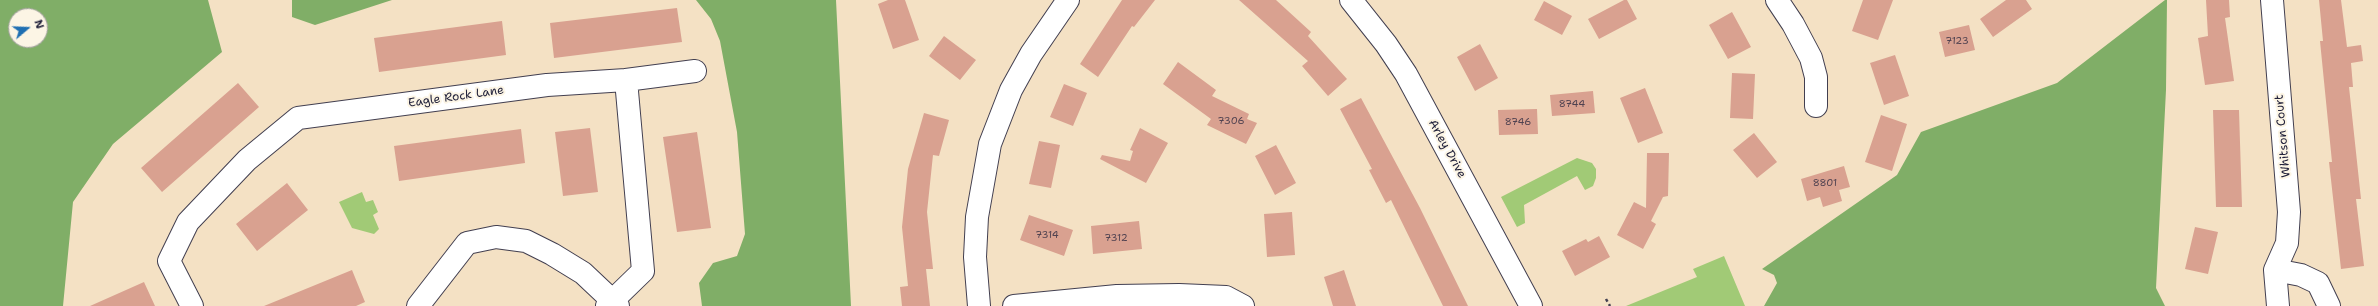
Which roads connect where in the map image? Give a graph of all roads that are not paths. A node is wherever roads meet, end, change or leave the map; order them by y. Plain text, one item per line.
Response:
1 (1068, 0) edge
2 (1351, 0) edge
3 (1777, 0) edge
4 (2272, 0) edge
5 (695, 71) dead end
6 (626, 80) junction
7 (1816, 106) dead end
8 (2275, 270) junction
9 (612, 304) edge
10 (192, 306) edge
11 (418, 306) edge
12 (979, 306) edge
13 (1014, 306) edge
14 (1243, 306) edge
15 (1531, 306) edge
16 (2278, 306) edge
17 (2329, 306) edge

1 - 12 street
2 - 15 street, Arley Drive
3 - 7 street
4 - 8 street, Whitson Court
5 - 6 street
6 - 9 street
6 - 10 street, Eagle Rock Lane
8 - 16 street
8 - 17 street
9 - 11 street
13 - 14 street

